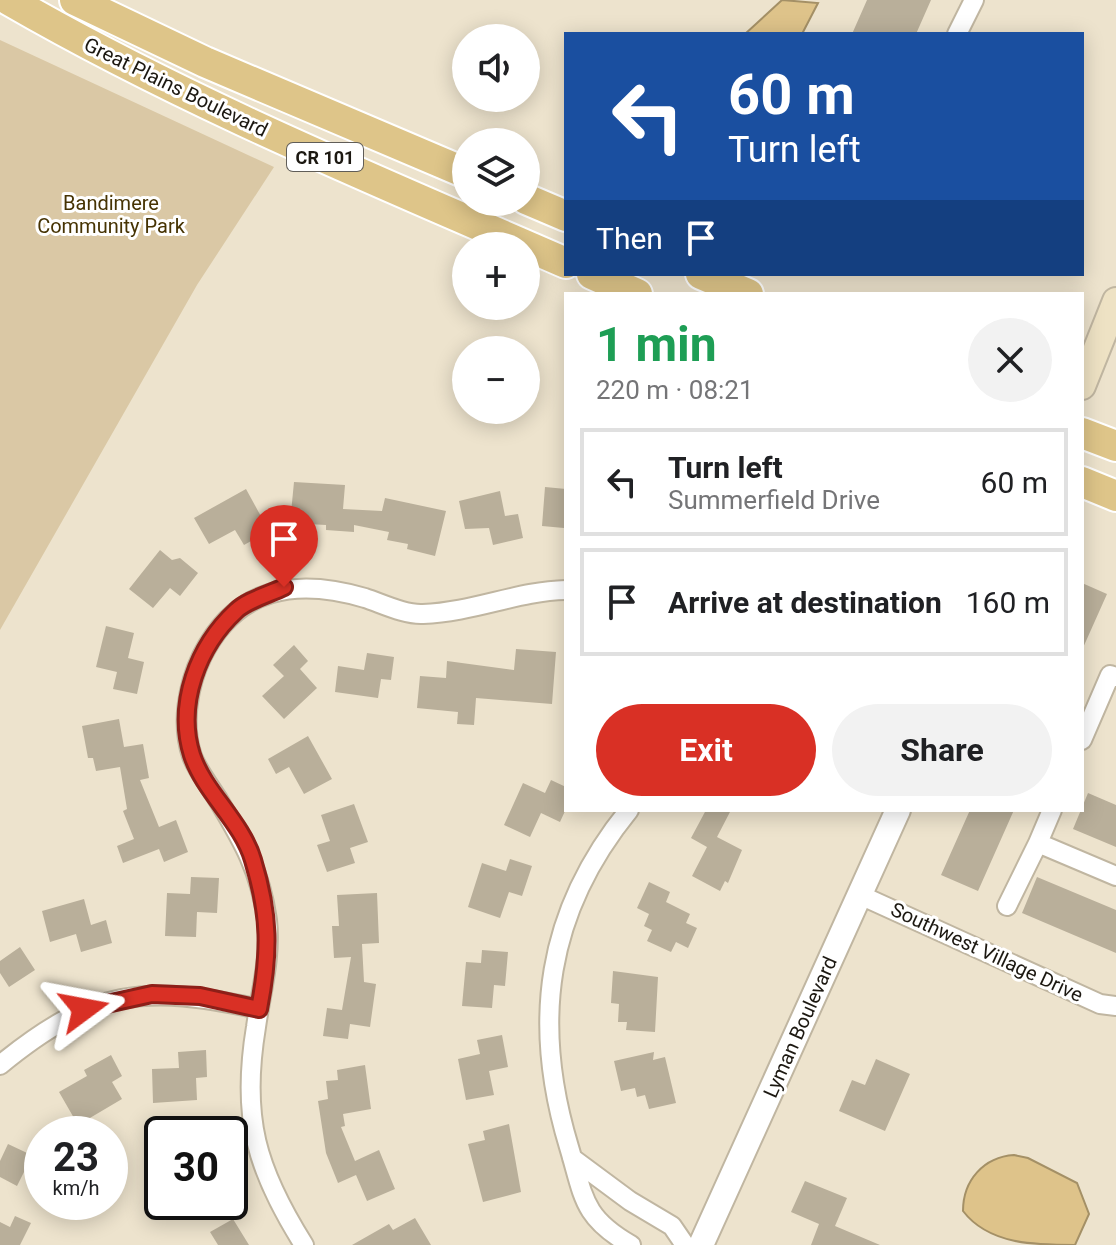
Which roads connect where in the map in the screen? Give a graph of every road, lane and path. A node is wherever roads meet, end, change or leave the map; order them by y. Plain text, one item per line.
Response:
1 (9, 0) edge
2 (974, 0) edge
3 (97, 5) edge
4 (958, 32) edge
5 (452, 167) edge
6 (540, 205) edge
7 (564, 215) edge
8 (564, 262) edge
9 (596, 276) edge
10 (706, 276) edge
11 (632, 292) edge
12 (743, 292) edge
13 (1116, 301) edge
14 (1084, 381) edge
15 (1084, 434) edge
16 (1116, 446) edge
17 (1084, 483) edge
18 (1116, 496) edge
19 (564, 590) edge
20 (1114, 670) edge
21 (1084, 736) edge
22 (627, 812) edge
23 (897, 812) edge
24 (1051, 812) edge
25 (1038, 843) junction
26 (1116, 876) edge
27 (860, 895) junction
28 (1007, 906) dead end
29 (1116, 1006) edge
30 (259, 1009) junction
31 (0, 1065) edge
32 (572, 1158) junction
33 (304, 1245) edge
34 (631, 1245) edge
35 (685, 1245) edge
36 (701, 1245) edge

1 - 8 main road, Great Plains Boulevard / CR 101
2 - 4 street
3 - 5 main road, Great Plains Boulevard / CR 101
6 - 7 main road
9 - 11 main road
10 - 12 main road
13 - 14 main road
15 - 16 main road
17 - 18 main road
19 - 30 street
20 - 21 street
22 - 32 street
23 - 27 street, Lyman Boulevard
24 - 25 street
25 - 26 street
25 - 28 street
27 - 29 street, Southwest Village Drive
27 - 36 street, Lyman Boulevard
30 - 31 street
30 - 33 street
32 - 34 street
32 - 35 street

